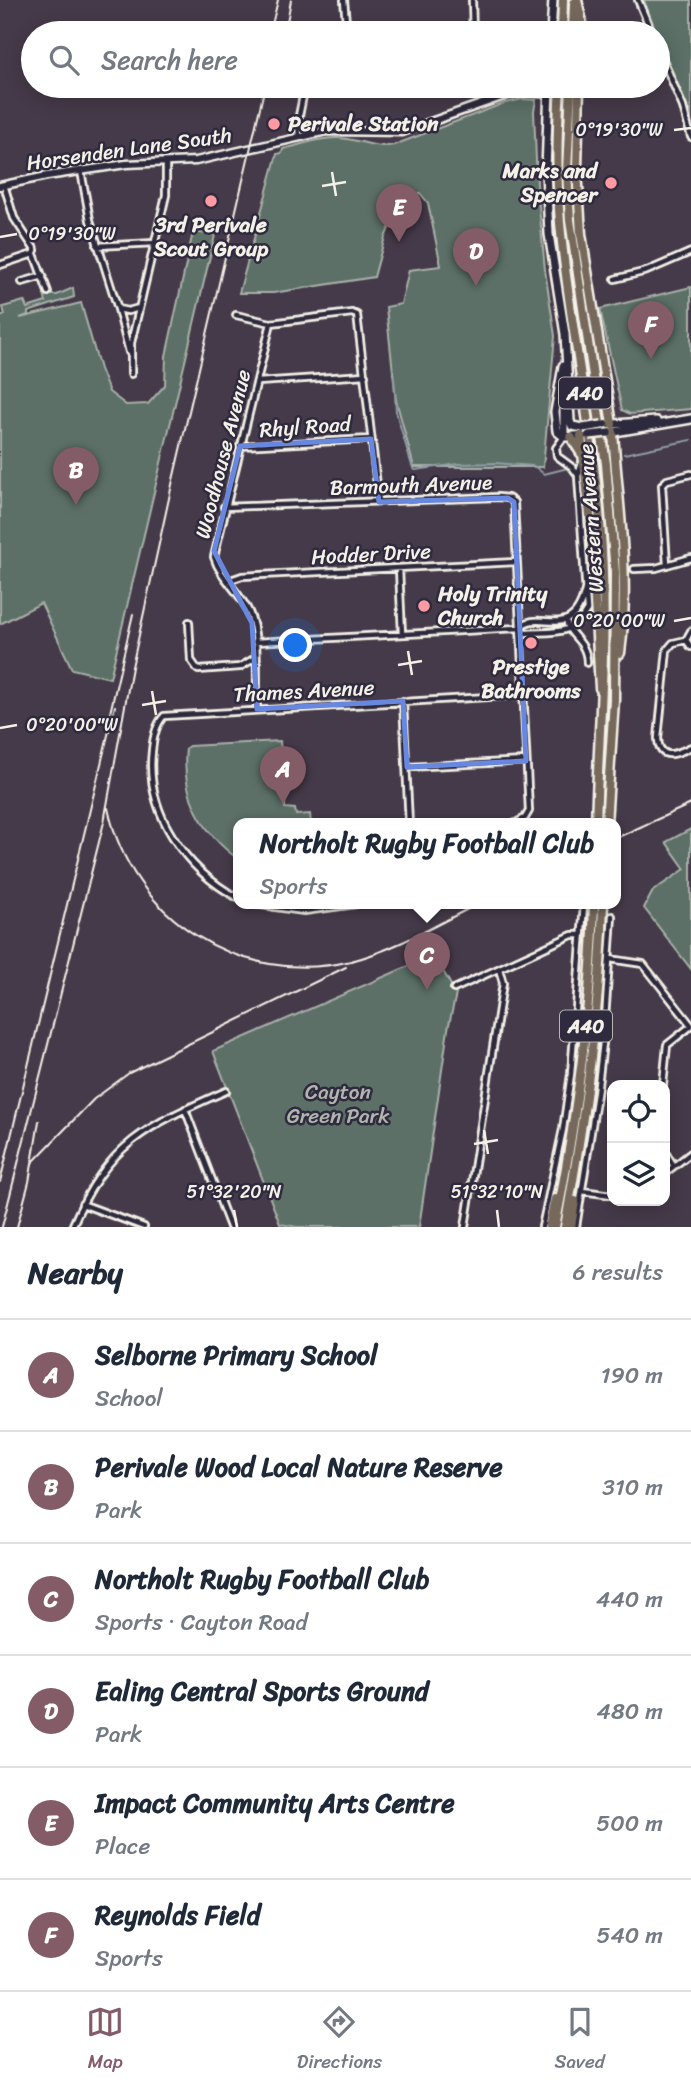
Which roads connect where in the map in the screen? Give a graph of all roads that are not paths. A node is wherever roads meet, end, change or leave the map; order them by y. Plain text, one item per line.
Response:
1 (344, 0) edge
2 (472, 0) edge
3 (553, 0) edge
4 (563, 0) edge
5 (575, 0) edge
6 (638, 0) edge
7 (346, 21) edge
8 (473, 21) edge
9 (552, 21) edge
10 (562, 21) edge
11 (574, 21) edge
12 (581, 21) edge
13 (647, 21) edge
14 (670, 76) edge
15 (303, 98) edge
16 (499, 98) edge
17 (549, 98) edge
18 (559, 98) edge
19 (570, 98) edge
20 (579, 98) edge
21 (299, 137) junction
22 (691, 137) edge
23 (166, 163) junction
24 (81, 170) junction
25 (2, 185) edge
26 (155, 243) junction
27 (97, 246) junction
28 (691, 252) edge
29 (34, 254) junction
30 (0, 265) edge
31 (43, 276) junction
32 (615, 279) dead end
33 (23, 282) dead end
34 (48, 292) dead end
35 (140, 308) junction
36 (118, 309) junction
37 (236, 314) dead end
38 (271, 323) junction
39 (565, 348) junction
40 (567, 372) junction
41 (365, 375) junction
42 (258, 382) junction
43 (688, 420) edge
44 (610, 429) junction
45 (582, 432) junction
46 (567, 437) junction
47 (371, 439) junction
48 (240, 446) junction
49 (583, 456) junction
50 (691, 474) edge
51 (578, 476) junction
52 (379, 502) junction
53 (225, 507) junction
54 (691, 558) edge
55 (516, 562) junction
56 (667, 565) junction
57 (399, 568) junction
58 (634, 569) dead end
59 (228, 581) junction
60 (586, 586) junction
61 (566, 620) junction
62 (189, 622) dead end
63 (520, 628) junction
64 (568, 630) junction
65 (691, 631) edge
66 (402, 634) junction
67 (686, 640) junction
68 (255, 642) junction
69 (691, 647) edge
70 (255, 658) junction
71 (587, 663) dead end
72 (523, 695) junction
73 (614, 700) junction
74 (403, 701) junction
75 (602, 702) junction
76 (257, 709) junction
77 (691, 747) edge
78 (526, 761) junction
79 (407, 767) junction
80 (409, 818) edge
81 (525, 818) edge
82 (596, 818) edge
83 (606, 818) edge
84 (233, 895) edge
85 (290, 909) edge
86 (319, 909) edge
87 (584, 909) edge
88 (594, 909) edge
89 (603, 909) edge
90 (612, 916) dead end
91 (582, 935) junction
92 (610, 959) junction
93 (499, 969) junction
94 (454, 989) dead end
95 (691, 1026) edge
96 (664, 1080) edge
97 (226, 1091) dead end
98 (185, 1109) junction
99 (582, 1132) junction
100 (570, 1148) junction
101 (691, 1153) edge
102 (670, 1160) edge
103 (674, 1166) junction
104 (670, 1169) edge
105 (582, 1191) junction
106 (607, 1194) edge
107 (82, 1204) junction
108 (72, 1227) edge
109 (144, 1227) edge
110 (230, 1227) edge
111 (465, 1227) edge
112 (542, 1227) edge
113 (549, 1227) edge
114 (555, 1227) edge
115 (565, 1227) edge
116 (571, 1227) edge
117 (576, 1227) edge

1 - 7 street
2 - 8 street
3 - 9 main road
4 - 10 highway
5 - 11 highway
5 - 12 highway
6 - 13 street
14 - 22 street
15 - 21 street
16 - 21 street, Horsenden Lane South
17 - 39 main road
18 - 75 highway, Western Avenue / A40
19 - 73 highway, Western Avenue / A40
20 - 44 highway, A40
21 - 23 street, Horsenden Lane South
23 - 24 street, Horsenden Lane South
23 - 26 street
24 - 25 street, Horsenden Lane South
24 - 27 street
25 - 29 street
26 - 27 street
26 - 35 street
27 - 36 street
28 - 32 street
29 - 30 street
29 - 31 street
31 - 33 street
31 - 34 street
35 - 36 street
35 - 36 street
37 - 38 street
38 - 41 street
38 - 42 street, Woodhouse Avenue
39 - 40 main road
39 - 46 main road
40 - 45 main road
40 - 46 main road
41 - 42 street
41 - 47 street
42 - 48 street, Woodhouse Avenue
43 - 44 main road
44 - 45 main road, bridge
44 - 73 highway, A40
45 - 46 main road
45 - 49 highway, A40
46 - 49 highway, A40
46 - 51 street
47 - 48 street, Rhyl Road
47 - 52 street
48 - 53 street, Woodhouse Avenue
49 - 51 street
49 - 75 highway, A40
50 - 56 street
51 - 60 street
52 - 53 street, Barmouth Avenue
52 - 55 street, Barmouth Avenue
53 - 59 street, Woodhouse Avenue
54 - 56 street
55 - 57 street, Hodder Drive
55 - 63 street, Barmouth Avenue
56 - 58 street
57 - 59 street, Hodder Drive
57 - 66 street
59 - 68 street, Woodhouse Avenue
60 - 61 street
60 - 64 street
61 - 63 street
61 - 64 street
62 - 70 street
63 - 64 street
63 - 66 street
63 - 72 street, Barmouth Avenue
64 - 71 street
65 - 67 street
66 - 68 street
67 - 69 street
67 - 77 street
68 - 70 street, Woodhouse Avenue
70 - 76 street, Woodhouse Avenue
72 - 74 street, Thames Avenue
72 - 78 street, Barmouth Avenue
73 - 83 highway, Western Avenue / A40
74 - 76 street, Thames Avenue
74 - 79 street
75 - 82 highway, Western Avenue / A40
76 - 84 street, Thames Avenue
78 - 79 street
78 - 81 street, Barmouth Avenue
79 - 80 street
85 - 86 street
87 - 91 street
88 - 100 highway, A40
89 - 99 highway, A40
90 - 92 street
91 - 93 street
91 - 112 street
92 - 95 street
92 - 105 street
93 - 94 street
93 - 111 street
95 - 96 street
97 - 98 street
98 - 107 street
98 - 110 street
99 - 115 highway, A40
99 - 116 highway, A40
100 - 113 highway, A40
100 - 114 highway, A40
101 - 103 street
102 - 103 street
103 - 104 street
105 - 106 street
105 - 117 street
107 - 108 street
107 - 109 street

